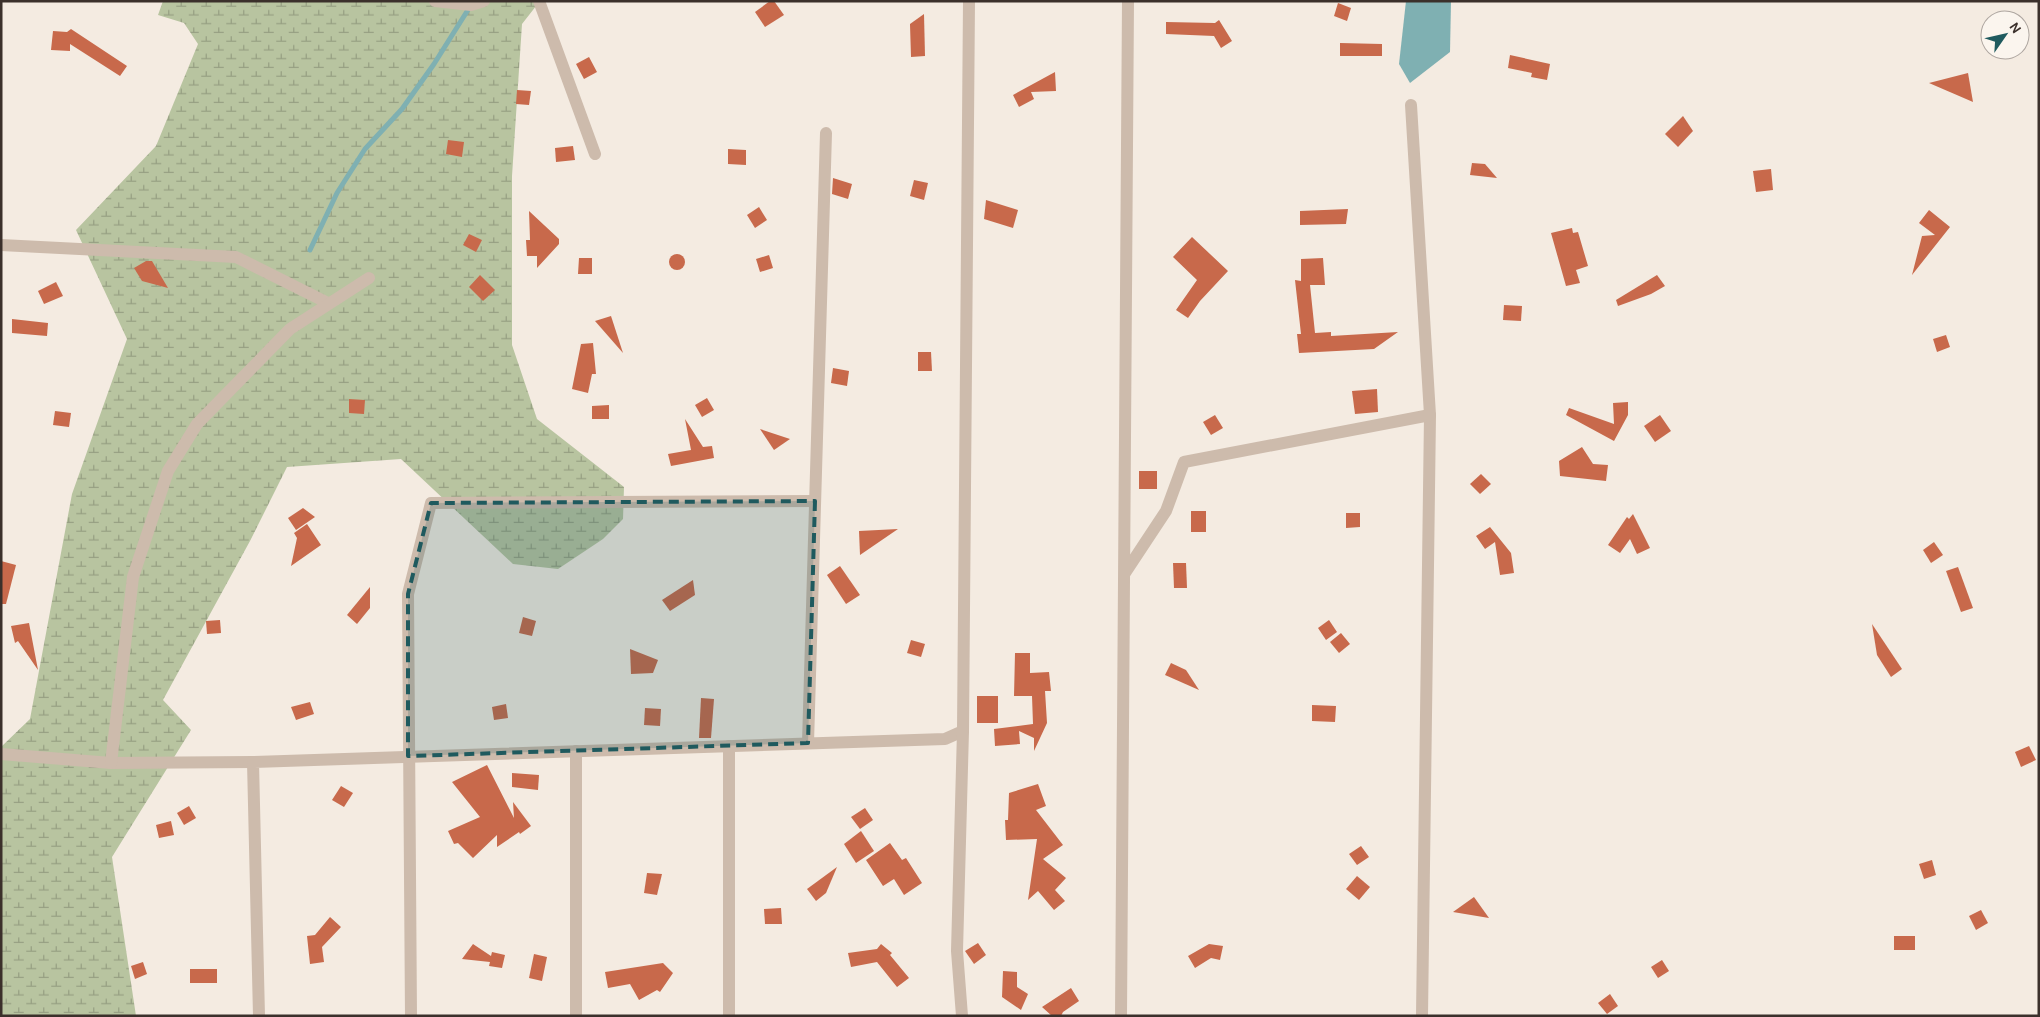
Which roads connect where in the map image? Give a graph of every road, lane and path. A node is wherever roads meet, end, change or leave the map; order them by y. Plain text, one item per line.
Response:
1 (435, 1) edge
2 (484, 1) edge
3 (539, 1) edge
4 (969, 1) edge
5 (1128, 1) edge
6 (1411, 105) dead end
7 (826, 133) dead end
8 (595, 154) dead end
9 (1, 245) edge
10 (369, 278) dead end
11 (328, 303) junction
12 (1430, 416) junction
13 (815, 501) junction
14 (1126, 573) junction
15 (963, 730) junction
16 (808, 743) junction
17 (729, 746) junction
18 (576, 751) junction
19 (1, 754) edge
20 (408, 756) junction
21 (253, 762) junction
22 (111, 763) junction
23 (259, 1016) edge
24 (411, 1016) edge
25 (576, 1016) edge
26 (729, 1016) edge
27 (962, 1016) edge
28 (1121, 1016) edge
29 (1422, 1016) edge

1 - 2 street
3 - 8 street
4 - 15 street
5 - 14 street
6 - 12 street
7 - 13 street
9 - 11 street
10 - 11 street
11 - 22 street
12 - 14 street
12 - 29 street
13 - 16 street
13 - 20 street
14 - 28 street
15 - 16 street
15 - 27 street
16 - 17 street
17 - 18 street
17 - 26 street
18 - 20 street
18 - 25 street
19 - 22 street
20 - 21 street
20 - 24 street
21 - 22 street
21 - 23 street

